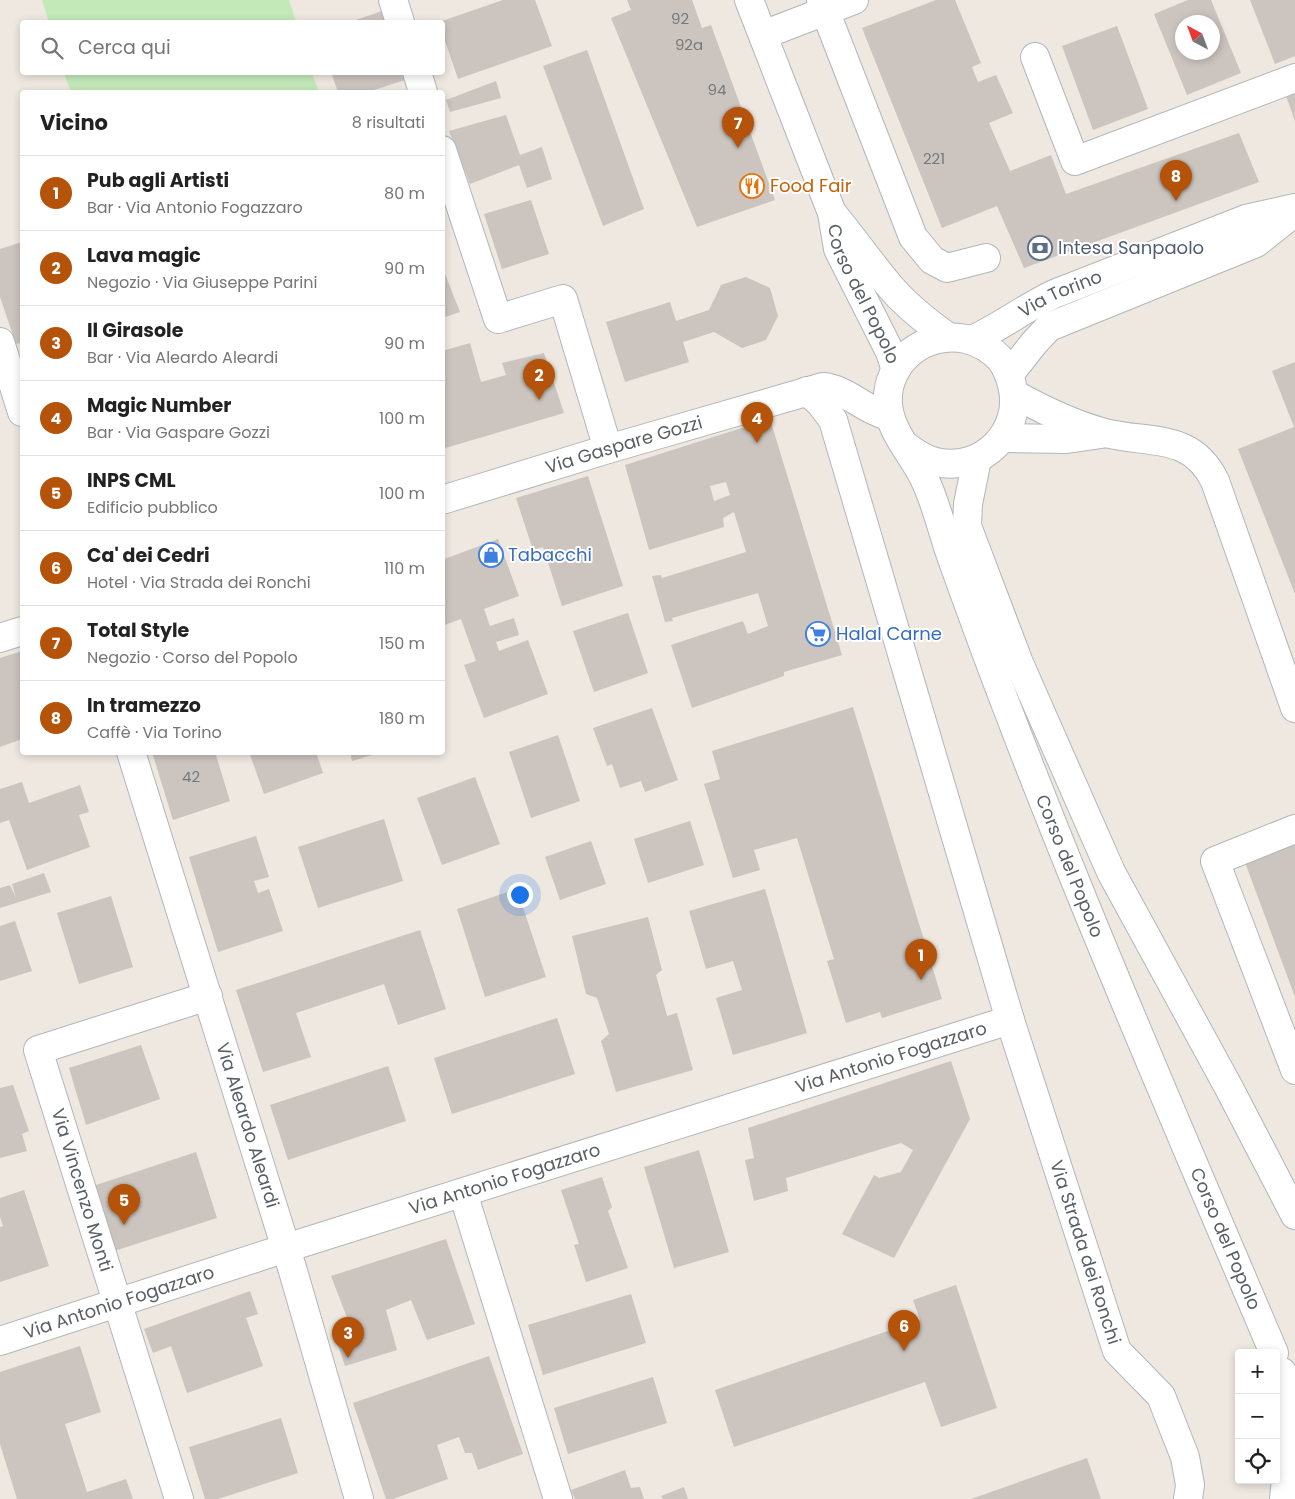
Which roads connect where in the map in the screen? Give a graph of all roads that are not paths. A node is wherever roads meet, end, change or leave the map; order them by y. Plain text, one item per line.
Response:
1 (393, 0) edge
2 (749, 0) edge
3 (854, 0) edge
4 (823, 6) edge
5 (399, 20) edge
6 (763, 35) junction
7 (1035, 57) dead end
8 (418, 75) edge
9 (1295, 78) edge
10 (423, 90) edge
11 (445, 159) edge
12 (1295, 210) edge
13 (832, 213) junction
14 (986, 258) dead end
15 (960, 339) junction
16 (0, 342) edge
17 (896, 370) junction
18 (1012, 384) junction
19 (807, 391) junction
20 (20, 406) edge
21 (890, 417) junction
22 (1107, 434) junction
23 (1002, 438) junction
24 (906, 446) junction
25 (608, 449) junction
26 (977, 459) junction
27 (445, 499) edge
28 (20, 631) edge
29 (0, 638) edge
30 (1295, 708) edge
31 (132, 755) edge
32 (1295, 829) edge
33 (208, 996) junction
34 (1010, 1020) junction
35 (1295, 1070) edge
36 (463, 1192) junction
37 (1295, 1215) edge
38 (286, 1248) junction
39 (118, 1304) junction
40 (0, 1341) edge
41 (1272, 1349) edge
42 (1280, 1368) edge
43 (1280, 1387) edge
44 (1295, 1405) edge
45 (179, 1499) edge
46 (359, 1499) edge
47 (558, 1499) edge
48 (1188, 1499) edge
49 (1284, 1499) edge

1 - 5 street
2 - 6 street, Corso del Popolo
3 - 4 street
4 - 6 street
4 - 14 street
6 - 13 street, Corso del Popolo
7 - 9 street
8 - 10 street
11 - 25 street
12 - 15 street, Via Torino
12 - 18 street, Via Torino
13 - 15 street, Corso del Popolo
13 - 17 street, Corso del Popolo
15 - 17 street, Corso del Popolo
15 - 18 street, Corso del Popolo
16 - 20 street
17 - 21 street
18 - 22 street
18 - 23 street
19 - 21 street, Via Gaspare Gozzi
19 - 25 street, Via Gaspare Gozzi
19 - 34 street, Via Strada dei Ronchi
21 - 24 street
22 - 23 street
22 - 30 street
23 - 26 street
24 - 26 street
24 - 41 street, Corso del Popolo
25 - 27 street, Via Gaspare Gozzi
26 - 37 street, Corso del Popolo
28 - 29 street
31 - 33 street, Via Aleardo Aleardi
32 - 35 street
33 - 38 street, Via Aleardo Aleardi
33 - 39 street, Via Vincenzo Monti
34 - 36 street, Via Antonio Fogazzaro
34 - 48 street, Via Strada dei Ronchi
36 - 38 street, Via Antonio Fogazzaro
36 - 47 street
38 - 39 street, Via Antonio Fogazzaro
38 - 46 street, Via Aleardo Aleardi
39 - 40 street, Via Antonio Fogazzaro
39 - 45 street, Via Vincenzo Monti
42 - 44 street, Corso del Popolo
43 - 49 street, Corso del Popolo

